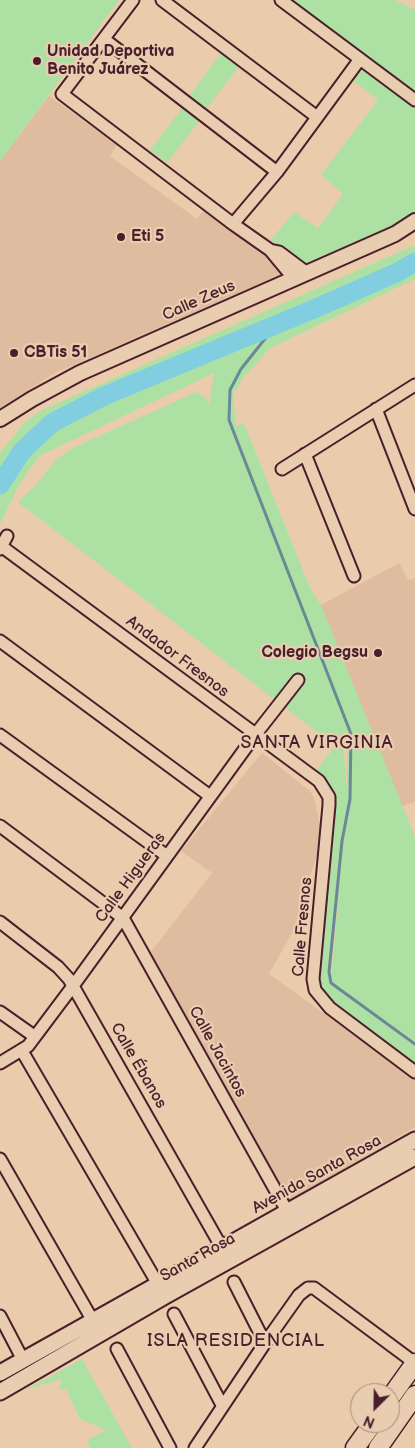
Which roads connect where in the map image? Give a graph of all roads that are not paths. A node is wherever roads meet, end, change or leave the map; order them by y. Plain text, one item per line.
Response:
1 (133, 0) edge
2 (162, 0) edge
3 (281, 0) edge
4 (104, 39) junction
5 (360, 59) junction
6 (415, 100) edge
7 (317, 117) junction
8 (277, 172) junction
9 (415, 221) edge
10 (233, 224) junction
11 (270, 250) junction
12 (307, 273) junction
13 (294, 279) junction
14 (415, 385) edge
15 (376, 410) junction
16 (0, 419) edge
17 (305, 454) junction
18 (282, 469) dead end
19 (415, 509) edge
20 (6, 536) dead end
21 (1, 548) edge
22 (354, 576) dead end
23 (0, 641) edge
24 (298, 680) dead end
25 (0, 735) edge
26 (255, 735) junction
27 (210, 796) junction
28 (329, 797) joint
29 (0, 826) edge
30 (167, 856) junction
31 (119, 914) junction
32 (0, 922) edge
33 (74, 986) junction
34 (0, 1012) edge
35 (34, 1036) junction
36 (22, 1051) junction
37 (0, 1063) edge
38 (415, 1072) edge
39 (415, 1140) edge
40 (415, 1157) edge
41 (0, 1160) edge
42 (291, 1218) junction
43 (222, 1248) junction
44 (234, 1282) dead end
45 (162, 1290) junction
46 (174, 1314) dead end
47 (0, 1316) edge
48 (93, 1321) junction
49 (265, 1343) junction
50 (117, 1349) dead end
51 (23, 1360) junction
52 (415, 1363) edge
53 (0, 1373) edge
54 (400, 1384) edge
55 (0, 1392) edge
56 (415, 1395) edge
57 (222, 1406) junction
58 (366, 1433) edge
59 (357, 1447) edge
60 (170, 1448) edge
61 (195, 1448) edge
62 (378, 1448) edge

1 - 4 street
2 - 7 street
3 - 5 street
4 - 8 street
4 - 10 street
5 - 6 street
5 - 7 street
7 - 8 street
8 - 10 street
9 - 12 street, Calle Zeus
10 - 11 street
11 - 12 street
11 - 13 street
12 - 13 street, Calle Zeus
13 - 16 street, Calle Zeus
14 - 15 street
15 - 17 street
15 - 19 street
17 - 18 street
17 - 22 street
20 - 21 street
21 - 26 street, Andador Fresnos
23 - 27 street
24 - 26 street, Calle Higueras
25 - 30 street
26 - 27 street, Calle Higueras
26 - 28 street, Andador Fresnos
27 - 30 street, Calle Higueras
28 - 38 street, Calle Fresnos
29 - 31 street
30 - 31 street, Calle Higueras
31 - 33 street, Calle Higueras
31 - 42 street, Calle Jacintos
32 - 33 street, Calle Ébanos
33 - 35 street, Calle Higueras
33 - 43 street, Calle Ébanos
34 - 35 street
35 - 36 street, Calle Higueras
36 - 37 street, Calle Higueras
36 - 45 street
39 - 42 main road, Avenida Santa Rosa
40 - 42 main road, Santa Rosa
41 - 48 street
42 - 43 main road, Avenida Santa Rosa
42 - 45 main road, Santa Rosa
43 - 45 main road, Avenida Santa Rosa
44 - 49 street
45 - 48 main road, Avenida Santa Rosa
45 - 55 main road, Santa Rosa
46 - 57 street
47 - 51 street
48 - 51 main road, Avenida Santa Rosa
49 - 52 street
49 - 57 street
50 - 60 street
51 - 53 main road, Avenida Santa Rosa
52 - 54 main road
56 - 62 main road
57 - 61 street
58 - 59 main road

